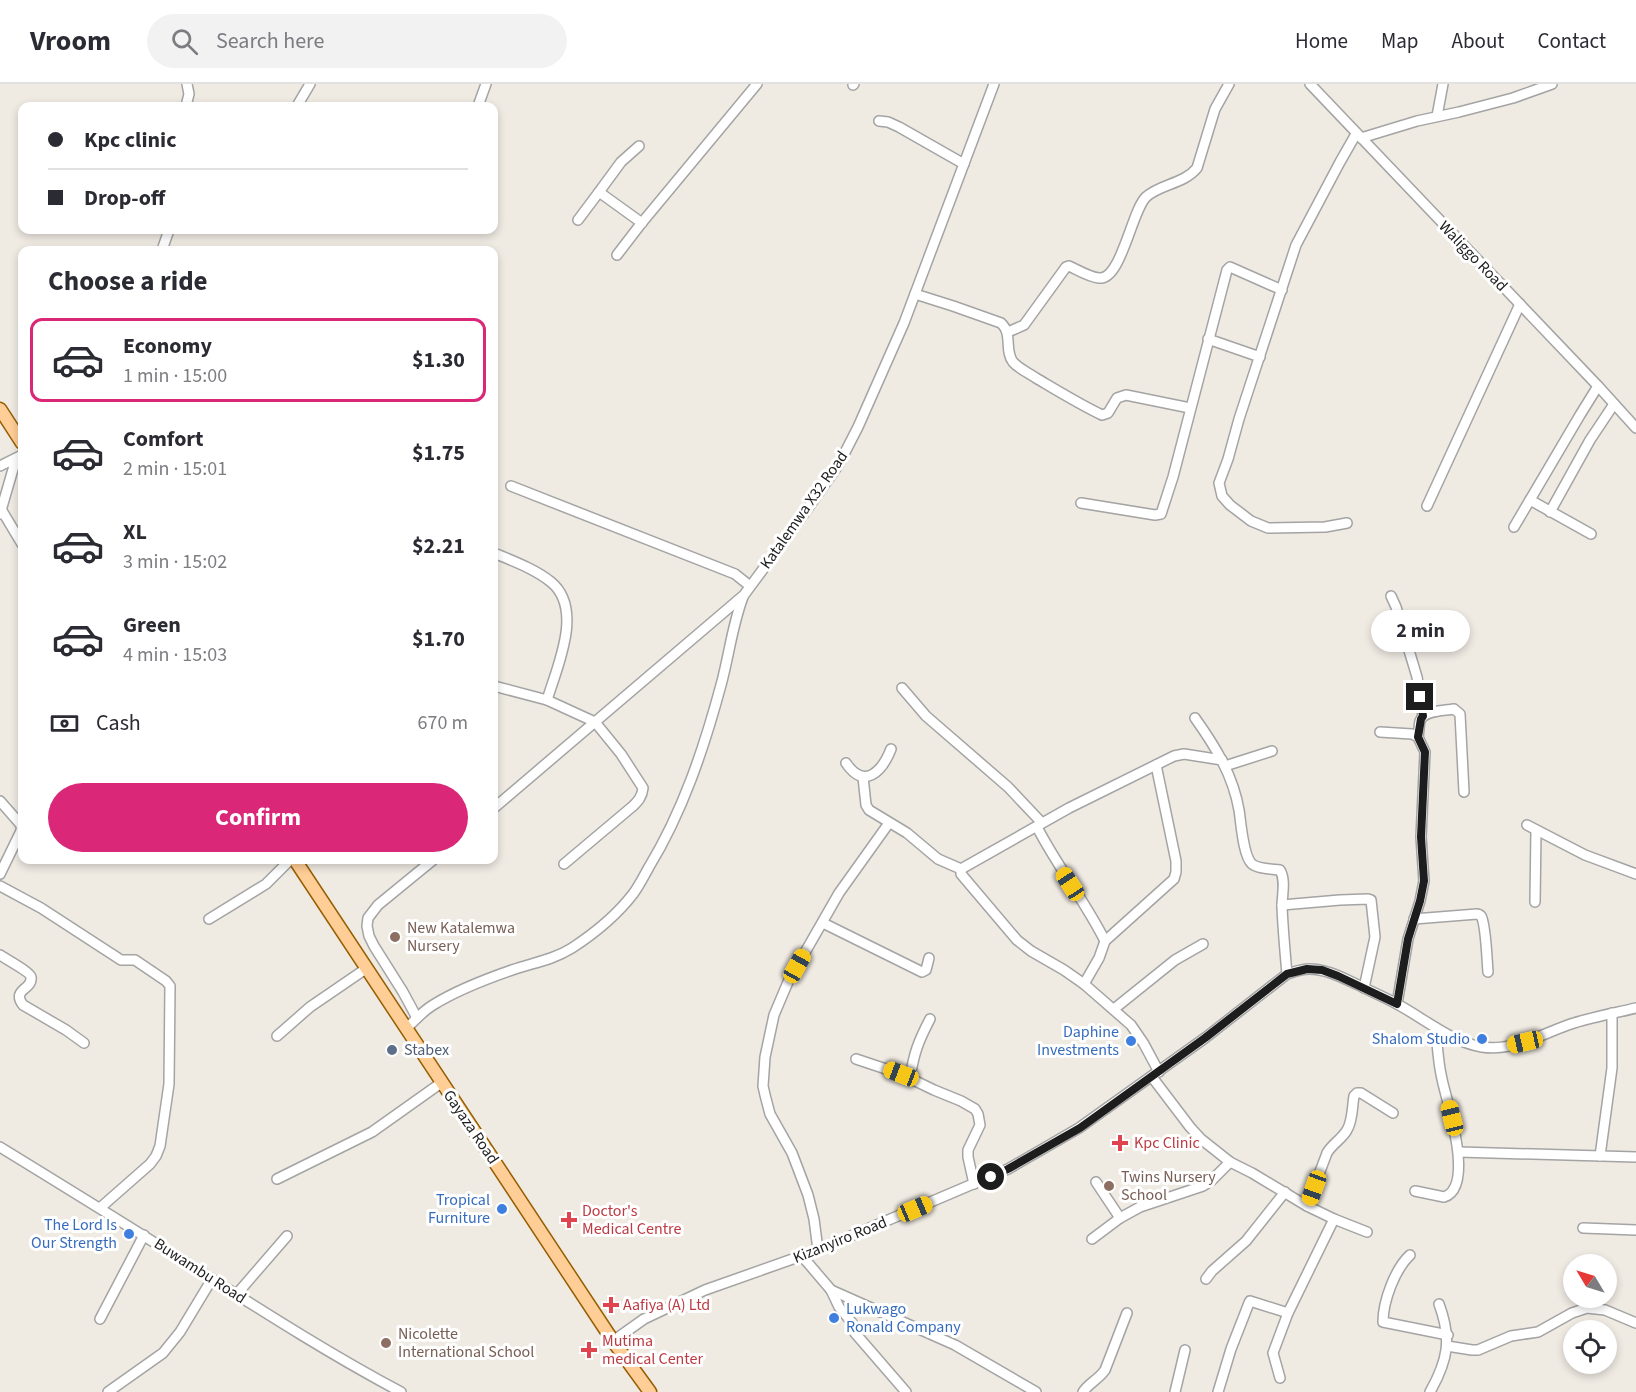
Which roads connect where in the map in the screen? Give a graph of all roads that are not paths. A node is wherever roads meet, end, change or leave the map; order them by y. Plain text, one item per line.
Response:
1 (187, 84) edge
2 (310, 84) edge
3 (486, 84) edge
4 (757, 84) edge
5 (994, 84) edge
6 (1229, 84) edge
7 (1310, 84) edge
8 (1443, 84) edge
9 (1552, 84) edge
10 (187, 102) edge
11 (299, 102) edge
12 (479, 102) edge
13 (1437, 116) junction
14 (879, 121) dead end
15 (1359, 136) junction
16 (639, 146) dead end
17 (964, 164) junction
18 (599, 192) junction
19 (578, 220) dead end
20 (642, 223) junction
21 (617, 255) dead end
22 (1282, 290) junction
23 (915, 294) junction
24 (1520, 304) junction
25 (1008, 332) junction
26 (1208, 339) junction
27 (1260, 357) junction
28 (1598, 386) junction
29 (1614, 404) junction
30 (1190, 408) junction
31 (0, 409) edge
32 (1636, 428) edge
33 (18, 437) edge
34 (18, 457) edge
35 (18, 460) edge
36 (0, 466) edge
37 (511, 486) dead end
38 (1530, 500) junction
39 (1081, 503) dead end
40 (1426, 506) dead end
41 (1, 512) edge
42 (1550, 512) junction
43 (1347, 523) dead end
44 (1514, 527) dead end
45 (1591, 534) dead end
46 (18, 538) edge
47 (498, 555) edge
48 (750, 586) junction
49 (744, 595) junction
50 (1391, 596) dead end
51 (498, 687) edge
52 (902, 688) dead end
53 (547, 700) junction
54 (1423, 716) junction
55 (1195, 718) dead end
56 (595, 722) junction
57 (1380, 732) dead end
58 (1418, 737) junction
59 (891, 749) dead end
60 (1272, 751) dead end
61 (846, 763) dead end
62 (1223, 763) junction
63 (1156, 765) junction
64 (863, 777) junction
65 (1464, 792) dead end
66 (0, 801) edge
67 (498, 805) edge
68 (18, 819) edge
69 (889, 823) junction
70 (1040, 825) junction
71 (1527, 825) dead end
72 (1536, 830) junction
73 (18, 837) edge
74 (286, 864) edge
75 (298, 864) edge
76 (421, 864) edge
77 (564, 864) dead end
78 (961, 869) junction
79 (0, 874) edge
80 (1636, 874) edge
81 (0, 885) edge
82 (1535, 902) dead end
83 (1282, 905) junction
84 (209, 919) dead end
85 (1414, 919) junction
86 (823, 923) junction
87 (1105, 941) junction
88 (1203, 944) dead end
89 (0, 955) edge
90 (929, 958) dead end
91 (366, 968) junction
92 (1488, 972) dead end
93 (1287, 974) junction
94 (1084, 984) junction
95 (1364, 988) junction
96 (1397, 1004) junction
97 (1636, 1008) edge
98 (1114, 1009) junction
99 (1612, 1013) junction
100 (417, 1018) junction
101 (930, 1019) dead end
102 (1436, 1028) junction
103 (406, 1029) junction
104 (277, 1036) dead end
105 (84, 1043) dead end
106 (856, 1059) dead end
107 (1155, 1075) junction
108 (910, 1078) junction
109 (441, 1083) junction
110 (1393, 1113) dead end
111 (0, 1147) edge
112 (1459, 1152) junction
113 (1600, 1156) junction
114 (1636, 1157) edge
115 (1230, 1162) junction
116 (277, 1179) dead end
117 (1096, 1182) dead end
118 (974, 1184) junction
119 (1415, 1191) dead end
120 (1285, 1192) junction
121 (1307, 1206) junction
122 (100, 1208) junction
123 (1120, 1218) junction
124 (1334, 1219) junction
125 (1583, 1228) dead end
126 (1636, 1230) edge
127 (1367, 1232) dead end
128 (144, 1235) junction
129 (287, 1236) dead end
130 (1092, 1239) dead end
131 (818, 1250) junction
132 (1410, 1255) dead end
133 (802, 1256) junction
134 (212, 1279) junction
135 (1206, 1279) dead end
136 (831, 1290) junction
137 (236, 1295) junction
138 (1439, 1304) dead end
139 (1127, 1313) dead end
140 (1288, 1313) junction
141 (100, 1319) dead end
142 (1636, 1323) edge
143 (1448, 1335) junction
144 (613, 1341) junction
145 (1448, 1346) junction
146 (1185, 1350) dead end
147 (1280, 1378) dead end
148 (108, 1392) edge
149 (401, 1392) edge
150 (650, 1392) edge
151 (906, 1392) edge
152 (1036, 1392) edge
153 (1083, 1392) edge
154 (1175, 1392) edge
155 (1218, 1392) edge
156 (1430, 1392) edge

1 - 10 street
2 - 11 street
3 - 12 street
4 - 20 street
5 - 17 street, Katalemwa X32 Road
6 - 25 street
7 - 15 street, Waliggo Road
8 - 13 street
9 - 13 street
13 - 15 street
14 - 17 street
15 - 22 street
15 - 24 street, Waliggo Road
16 - 18 street
17 - 23 street, Katalemwa X32 Road
18 - 19 street
18 - 20 street
20 - 21 street
22 - 26 street
22 - 27 street
23 - 25 street
23 - 48 street, Katalemwa X32 Road
24 - 28 street, Waliggo Road
24 - 40 street
25 - 30 street
26 - 27 street
26 - 30 street
27 - 43 street
28 - 29 street, Waliggo Road
28 - 38 street
29 - 32 street, Waliggo Road
29 - 42 street
30 - 39 street
31 - 33 main road
34 - 36 street
35 - 41 street
37 - 48 street
38 - 42 street
38 - 44 street
41 - 46 street
42 - 45 street
47 - 53 street
48 - 49 street, Katalemwa X32 Road
49 - 56 street, Katalemwa X32 Road
49 - 100 street
50 - 54 street
51 - 53 street
52 - 70 street
53 - 56 street
54 - 58 street
54 - 65 street
55 - 62 street
56 - 67 street, Katalemwa X32 Road
56 - 77 street
57 - 58 street
58 - 85 street
59 - 64 street
60 - 62 street
61 - 64 street
62 - 63 street
62 - 83 street
63 - 70 street
63 - 87 street
64 - 69 street
66 - 68 street
69 - 78 street
69 - 86 street
70 - 78 street
70 - 87 street
71 - 72 street
72 - 80 street
72 - 82 street
73 - 79 street
74 - 84 street
75 - 91 main road, Gayaza Road
76 - 100 street
78 - 94 street
81 - 122 street
83 - 93 street
83 - 95 street
85 - 92 street
85 - 96 street
86 - 90 street
86 - 131 street
87 - 94 street
88 - 98 street
89 - 105 street
91 - 103 main road, Gayaza Road
91 - 104 street
93 - 95 street, Kizanyiro Road
93 - 107 street, Kizanyiro Road
94 - 98 street
95 - 96 street, Kizanyiro Road
96 - 102 street, Kizanyiro Road
97 - 99 street, Kizanyiro Road
98 - 107 street
99 - 102 street, Kizanyiro Road
99 - 113 street
100 - 103 street
101 - 108 street
102 - 112 street
103 - 109 main road, Gayaza Road
106 - 108 street
107 - 115 street
107 - 118 street, Kizanyiro Road
108 - 118 street
109 - 116 street
109 - 144 main road, Gayaza Road
110 - 121 street
111 - 122 street, Buwambu Road
112 - 113 street
112 - 119 street
113 - 114 street
115 - 120 street
115 - 123 street
117 - 123 street
118 - 131 street, Kizanyiro Road
120 - 121 street
120 - 135 street
121 - 124 street
122 - 128 street, Buwambu Road
123 - 130 street
124 - 127 street
124 - 140 street
125 - 126 street
128 - 134 street, Buwambu Road
128 - 141 street
129 - 137 street
131 - 133 street, Kizanyiro Road
132 - 143 street
133 - 136 street
133 - 144 street, Kizanyiro Road
134 - 137 street, Buwambu Road
134 - 148 street
136 - 151 street
136 - 152 street
137 - 149 street, Buwambu Road
138 - 143 street
139 - 153 street
140 - 147 street
140 - 155 street
142 - 145 street
143 - 145 street
144 - 150 main road, Gayaza Road
145 - 156 street
146 - 154 street

